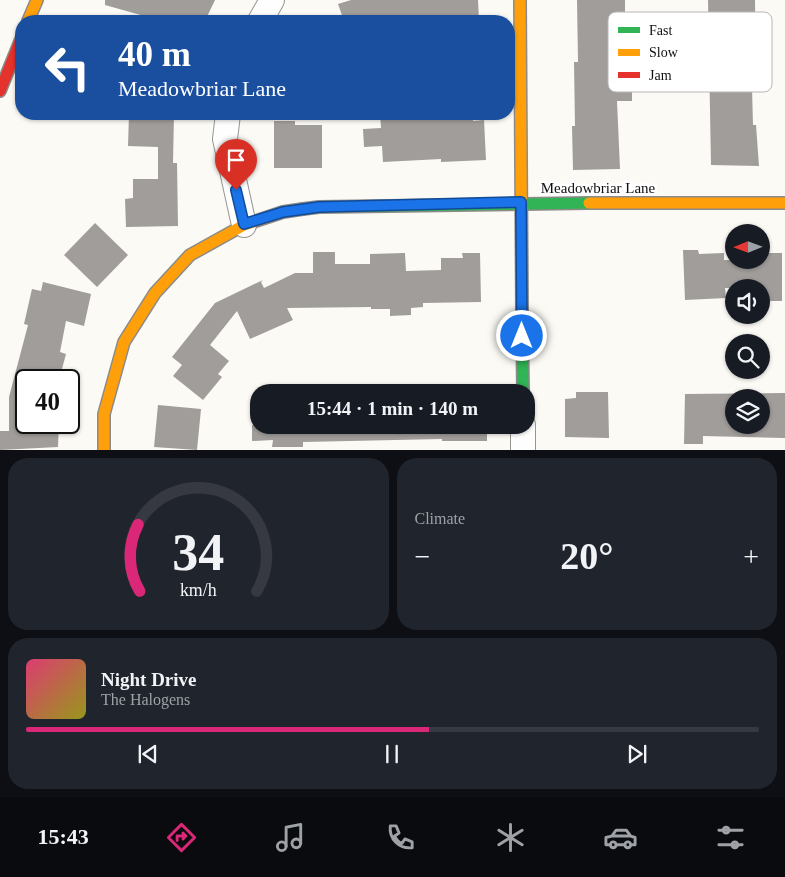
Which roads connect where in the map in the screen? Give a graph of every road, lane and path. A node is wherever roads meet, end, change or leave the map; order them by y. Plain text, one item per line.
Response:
1 (37, 0) edge
2 (272, 0) edge
3 (520, 0) edge
4 (31, 15) edge
5 (263, 15) edge
6 (15, 53) edge
7 (0, 91) edge
8 (227, 120) edge
9 (521, 202) junction
10 (785, 203) edge
11 (244, 224) junction
12 (523, 384) edge
13 (523, 434) edge
14 (104, 450) edge
15 (523, 450) edge

1 - 4 street
2 - 5 street
3 - 9 street
6 - 7 street
8 - 11 street
9 - 10 street, Meadowbriar Lane
9 - 11 street, Meadowbriar Lane
9 - 12 street
11 - 14 street, Meadowbriar Lane
13 - 15 street

